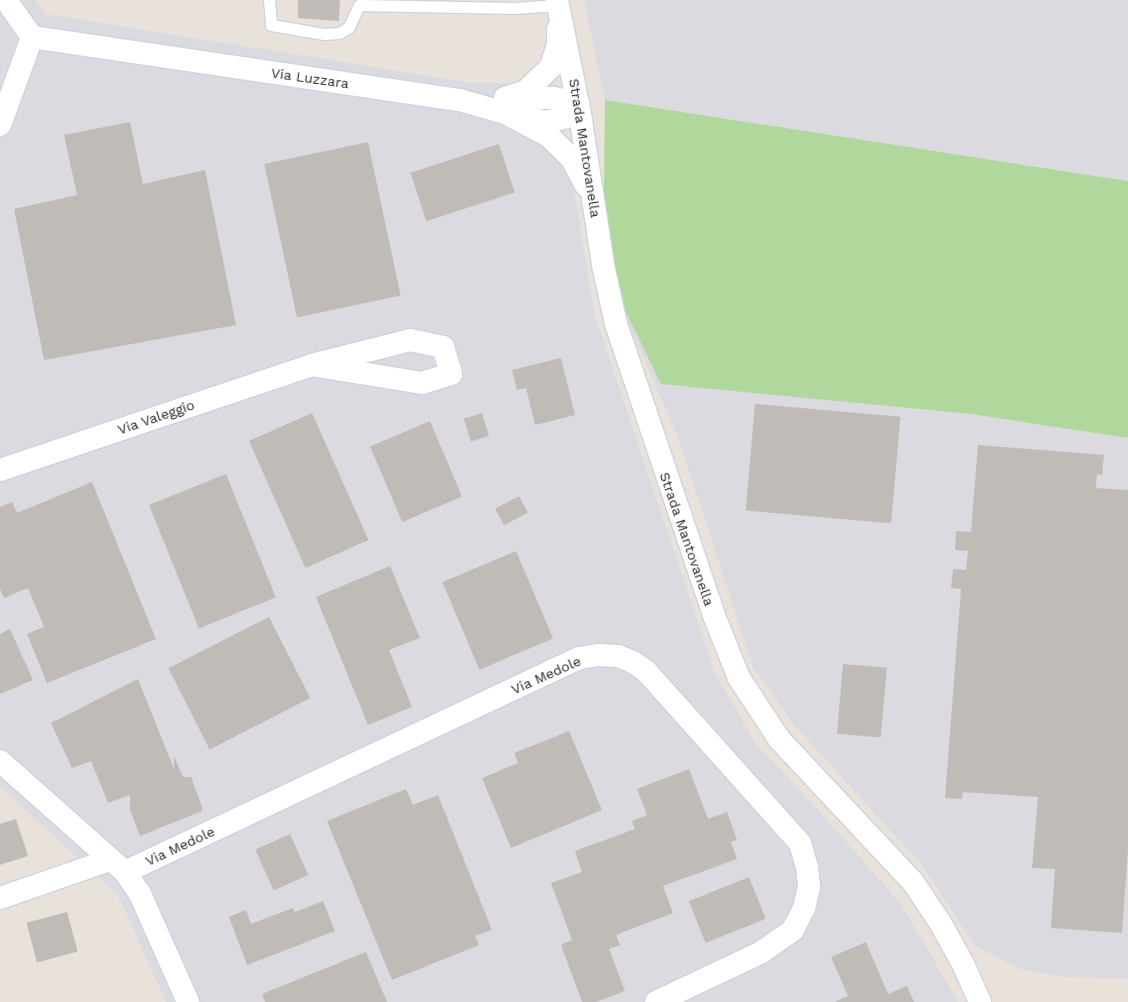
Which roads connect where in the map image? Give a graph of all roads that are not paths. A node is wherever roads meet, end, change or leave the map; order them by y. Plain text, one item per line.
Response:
1 (6, 0) edge
2 (269, 0) edge
3 (558, 3) edge
4 (32, 37) junction
5 (505, 106) junction
6 (579, 108) junction
7 (0, 125) edge
8 (593, 199) junction
9 (312, 365) junction
10 (7, 463) edge
11 (0, 761) edge
12 (118, 866) junction
13 (0, 898) edge
14 (188, 1002) edge
15 (656, 1002) edge
16 (980, 1002) edge

1 - 4 street
2 - 3 lane
3 - 5 street
3 - 6 street, Strada Mantovanella
4 - 5 street, Via Luzzara
4 - 7 street
5 - 6 street
5 - 8 street, Via Luzzara
6 - 8 street, Strada Mantovanella
8 - 16 street, Strada Mantovanella
9 - 9 street, Via Valeggio
9 - 10 street, Via Valeggio
11 - 12 street
12 - 13 street, Via Medole
12 - 14 street
12 - 15 street, Via Medole

